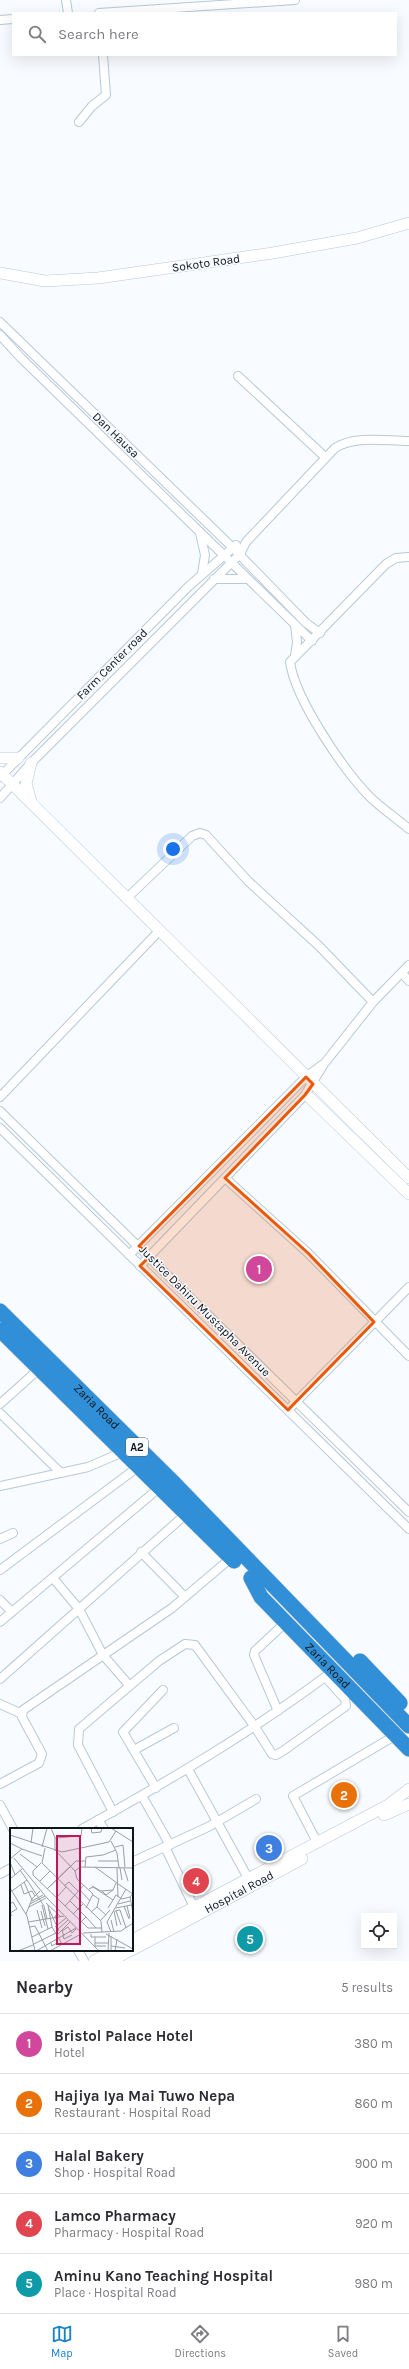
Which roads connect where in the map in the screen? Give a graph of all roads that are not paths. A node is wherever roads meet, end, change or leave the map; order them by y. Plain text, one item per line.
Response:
1 (66, 0) edge
2 (295, 0) edge
3 (68, 12) edge
4 (114, 12) edge
5 (12, 19) edge
6 (0, 20) edge
7 (103, 56) edge
8 (79, 122) dead end
9 (409, 223) edge
10 (3, 276) edge
11 (0, 322) edge
12 (0, 335) edge
13 (238, 376) dead end
14 (409, 441) edge
15 (325, 457) junction
16 (200, 532) junction
17 (246, 542) junction
18 (232, 547) junction
19 (240, 554) junction
20 (223, 555) junction
21 (409, 557) edge
22 (231, 563) junction
23 (202, 574) junction
24 (214, 579) junction
25 (247, 579) junction
26 (294, 625) junction
27 (320, 633) junction
28 (312, 641) junction
29 (294, 656) junction
30 (0, 758) edge
31 (18, 758) junction
32 (31, 763) junction
33 (1, 774) edge
34 (13, 784) junction
35 (0, 798) edge
36 (32, 805) junction
37 (409, 829) edge
38 (127, 898) junction
39 (160, 930) junction
40 (409, 965) edge
41 (402, 973) junction
42 (409, 981) edge
43 (373, 1002) junction
44 (310, 1080) junction
45 (0, 1097) edge
46 (310, 1098) dead end
47 (0, 1111) edge
48 (0, 1128) edge
49 (225, 1178) junction
50 (409, 1178) edge
51 (409, 1194) edge
52 (139, 1246) junction
53 (129, 1256) junction
54 (150, 1256) junction
55 (140, 1266) junction
56 (409, 1287) edge
57 (0, 1311) edge
58 (374, 1322) junction
59 (0, 1330) edge
60 (409, 1356) edge
61 (39, 1369) junction
62 (296, 1402) junction
63 (0, 1404) edge
64 (288, 1410) junction
65 (0, 1413) edge
66 (123, 1452) junction
67 (138, 1467) junction
68 (61, 1473) junction
69 (0, 1486) edge
70 (159, 1488) junction
71 (409, 1512) edge
72 (186, 1514) junction
73 (409, 1529) edge
74 (13, 1533) dead end
75 (0, 1539) edge
76 (141, 1552) junction
77 (231, 1558) junction
78 (0, 1570) edge
79 (255, 1575) junction
80 (53, 1578) junction
81 (185, 1597) junction
82 (0, 1600) edge
83 (79, 1609) junction
84 (12, 1612) junction
85 (0, 1622) edge
86 (286, 1622) junction
87 (103, 1654) junction
88 (329, 1674) junction
89 (0, 1679) edge
90 (129, 1685) junction
91 (162, 1690) dead end
92 (0, 1704) edge
93 (278, 1711) junction
94 (409, 1712) edge
95 (22, 1714) junction
96 (255, 1727) junction
97 (174, 1728) dead end
98 (405, 1733) edge
99 (409, 1749) edge
100 (134, 1750) junction
101 (188, 1769) junction
102 (0, 1784) edge
103 (156, 1788) junction
104 (409, 1789) edge
105 (142, 1796) junction
106 (256, 1799) dead end
107 (409, 1804) edge
108 (0, 1805) edge
109 (388, 1808) junction
110 (113, 1812) junction
111 (98, 1820) junction
112 (217, 1822) junction
113 (12, 1828) edge
114 (84, 1828) edge
115 (103, 1828) edge
116 (317, 1842) junction
117 (167, 1846) junction
118 (133, 1862) edge
119 (10, 1869) edge
120 (0, 1874) edge
121 (248, 1878) junction
122 (227, 1894) junction
123 (194, 1907) junction
124 (133, 1939) edge
125 (133, 1949) edge
126 (79, 1951) edge
127 (112, 1951) edge
128 (130, 1951) edge
129 (84, 1961) edge
130 (94, 1961) edge
131 (111, 1961) edge

1 - 3 street
2 - 4 street
5 - 6 street
7 - 8 street
9 - 10 street, Sokoto Road
11 - 18 street, Dan Hausa
12 - 16 street, Dan Hausa
13 - 15 street
14 - 15 street
15 - 17 street
16 - 20 street, Dan Hausa
16 - 23 street
17 - 18 street
17 - 19 street
18 - 19 street, Dan Hausa
18 - 20 street, Farm Center road
19 - 22 street
19 - 27 street, Dan Hausa
20 - 22 street, Dan Hausa
20 - 23 street, Farm Center road
21 - 27 street
22 - 24 street
22 - 25 street, Dan Hausa
23 - 31 street, Farm Center road
24 - 25 street
24 - 32 street
25 - 26 street, Dan Hausa
26 - 28 street, Dan Hausa
26 - 29 street
27 - 28 street
28 - 29 street
29 - 37 street
30 - 31 street
31 - 33 street, Farm Center road
32 - 34 street
32 - 36 street
33 - 34 street
34 - 35 street
34 - 36 street
36 - 38 street
38 - 39 street
38 - 43 street
39 - 44 street
39 - 45 street
40 - 41 street
41 - 42 street
41 - 43 street
43 - 44 street
44 - 49 street
44 - 50 street
44 - 52 street
46 - 51 street
47 - 52 street, Justice Dahiru Mustapha Avenue
48 - 53 street
49 - 54 street
49 - 58 street
52 - 53 street
52 - 54 street, Justice Dahiru Mustapha Avenue
53 - 55 street
54 - 55 street
54 - 62 street, Justice Dahiru Mustapha Avenue
55 - 64 street
56 - 58 street
57 - 79 highway, Zaria Road / A2
58 - 60 street
58 - 62 street
59 - 61 highway, Zaria Road / A2
61 - 63 street
61 - 66 highway, Zaria Road / A2
62 - 64 street
62 - 71 street, Justice Dahiru Mustapha Avenue
64 - 73 street
65 - 68 street
66 - 67 highway, Zaria Road / A2
66 - 68 street
67 - 70 highway, Zaria Road / A2
67 - 78 street
68 - 69 street
70 - 72 highway, Zaria Road / A2
70 - 80 street
72 - 76 street
72 - 77 highway, Zaria Road / A2
74 - 75 street
76 - 81 street
76 - 83 street
77 - 79 highway, Zaria Road / A2
77 - 81 street
79 - 86 highway, Zaria Road / A2
79 - 94 highway, Zaria Road / A2
79 - 98 highway, Zaria Road / A2
80 - 83 street
80 - 84 street
81 - 87 street
82 - 84 street
83 - 87 street
83 - 89 street
84 - 85 street
86 - 88 highway, Zaria Road / A2
86 - 93 street
87 - 90 street
87 - 95 street
88 - 93 street
88 - 96 street
88 - 98 highway, Zaria Road / A2
90 - 96 street
90 - 110 street
91 - 100 street
92 - 95 street
93 - 96 street
95 - 102 street
96 - 101 street
97 - 100 street
98 - 99 highway, Zaria Road / A2
98 - 116 street
100 - 103 street
101 - 103 street
101 - 112 street
103 - 105 street
104 - 109 street
105 - 110 street
105 - 117 street
106 - 112 street
107 - 109 street
108 - 113 street
109 - 116 street, Hospital Road
109 - 122 street, Hospital Road
110 - 111 street
111 - 114 street
111 - 115 street
112 - 117 street
112 - 121 street
116 - 121 street, Hospital Road
117 - 118 street
117 - 123 street
119 - 120 street
121 - 122 street, Hospital Road
122 - 123 street, Hospital Road
122 - 125 street, Hospital Road
123 - 124 street, Hospital Road
126 - 129 street
127 - 130 street
128 - 131 street, Hospital Road

